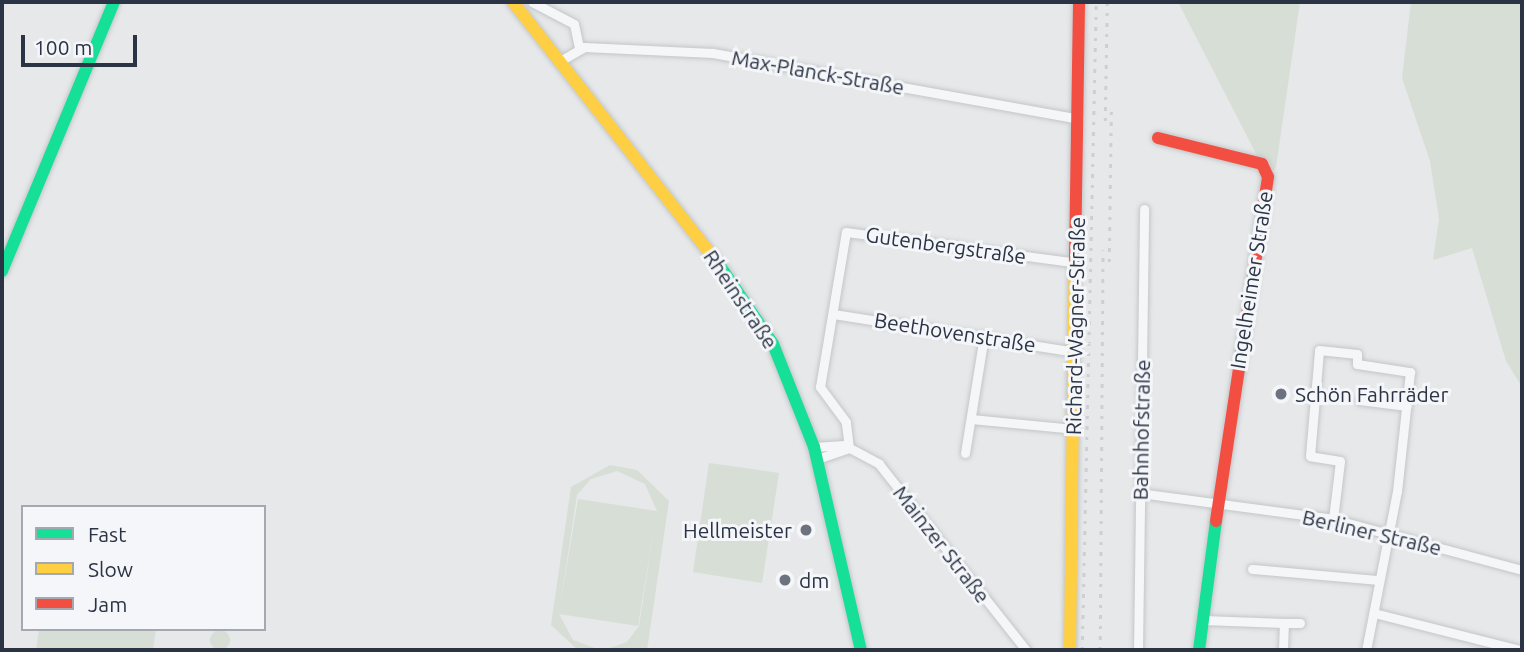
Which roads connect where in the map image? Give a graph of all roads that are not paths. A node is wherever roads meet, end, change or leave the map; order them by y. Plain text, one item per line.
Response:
1 (114, 2) edge
2 (513, 2) edge
3 (532, 2) edge
4 (1079, 2) edge
5 (579, 47) junction
6 (560, 61) junction
7 (1078, 119) junction
8 (1158, 138) dead end
9 (1144, 209) dead end
10 (1077, 263) junction
11 (2, 271) edge
12 (833, 314) junction
13 (984, 335) junction
14 (1076, 352) junction
15 (1360, 400) dead end
16 (1407, 406) junction
17 (971, 418) junction
18 (1074, 429) junction
19 (849, 448) junction
20 (815, 453) junction
21 (965, 453) dead end
22 (1139, 493) junction
23 (1220, 505) junction
24 (1333, 519) junction
25 (1387, 533) junction
26 (1252, 569) dead end
27 (1522, 570) edge
28 (1378, 580) junction
29 (1374, 612) junction
30 (1203, 620) junction
31 (1284, 623) junction
32 (1300, 623) dead end
33 (861, 650) edge
34 (1026, 650) edge
35 (1070, 650) edge
36 (1138, 650) edge
37 (1199, 650) edge
38 (1283, 650) edge
39 (1366, 650) edge
40 (1520, 650) edge

1 - 11 street
2 - 6 street, Rheinstraße
3 - 5 street
4 - 7 street, Richard-Wagner-Straße
5 - 6 street
5 - 7 street, Max-Planck-Straße
6 - 20 street, Rheinstraße
7 - 10 street, Richard-Wagner-Straße
8 - 23 street, Ingelheimer Straße
9 - 22 street, Bahnhofstraße
10 - 12 street, Gutenbergstraße
10 - 14 street, Richard-Wagner-Straße
12 - 13 street, Beethovenstraße
12 - 19 street, Gutenbergstraße
13 - 14 street, Beethovenstraße
13 - 17 street
14 - 18 street, Richard-Wagner-Straße
15 - 16 street
16 - 24 street
16 - 25 street
17 - 18 street
17 - 21 street
18 - 35 street, Richard-Wagner-Straße
19 - 20 street, Mainzer Straße
19 - 34 street, Mainzer Straße
20 - 33 street, Rheinstraße
22 - 23 street
22 - 36 street, Bahnhofstraße
23 - 24 street, Berliner Straße
23 - 30 street, Ingelheimer Straße
24 - 25 street, Berliner Straße
25 - 27 street, Berliner Straße
25 - 28 street
26 - 28 street
28 - 29 street
29 - 39 street
29 - 40 street
30 - 31 street
30 - 37 street, Ingelheimer Straße
31 - 32 street
31 - 38 street

